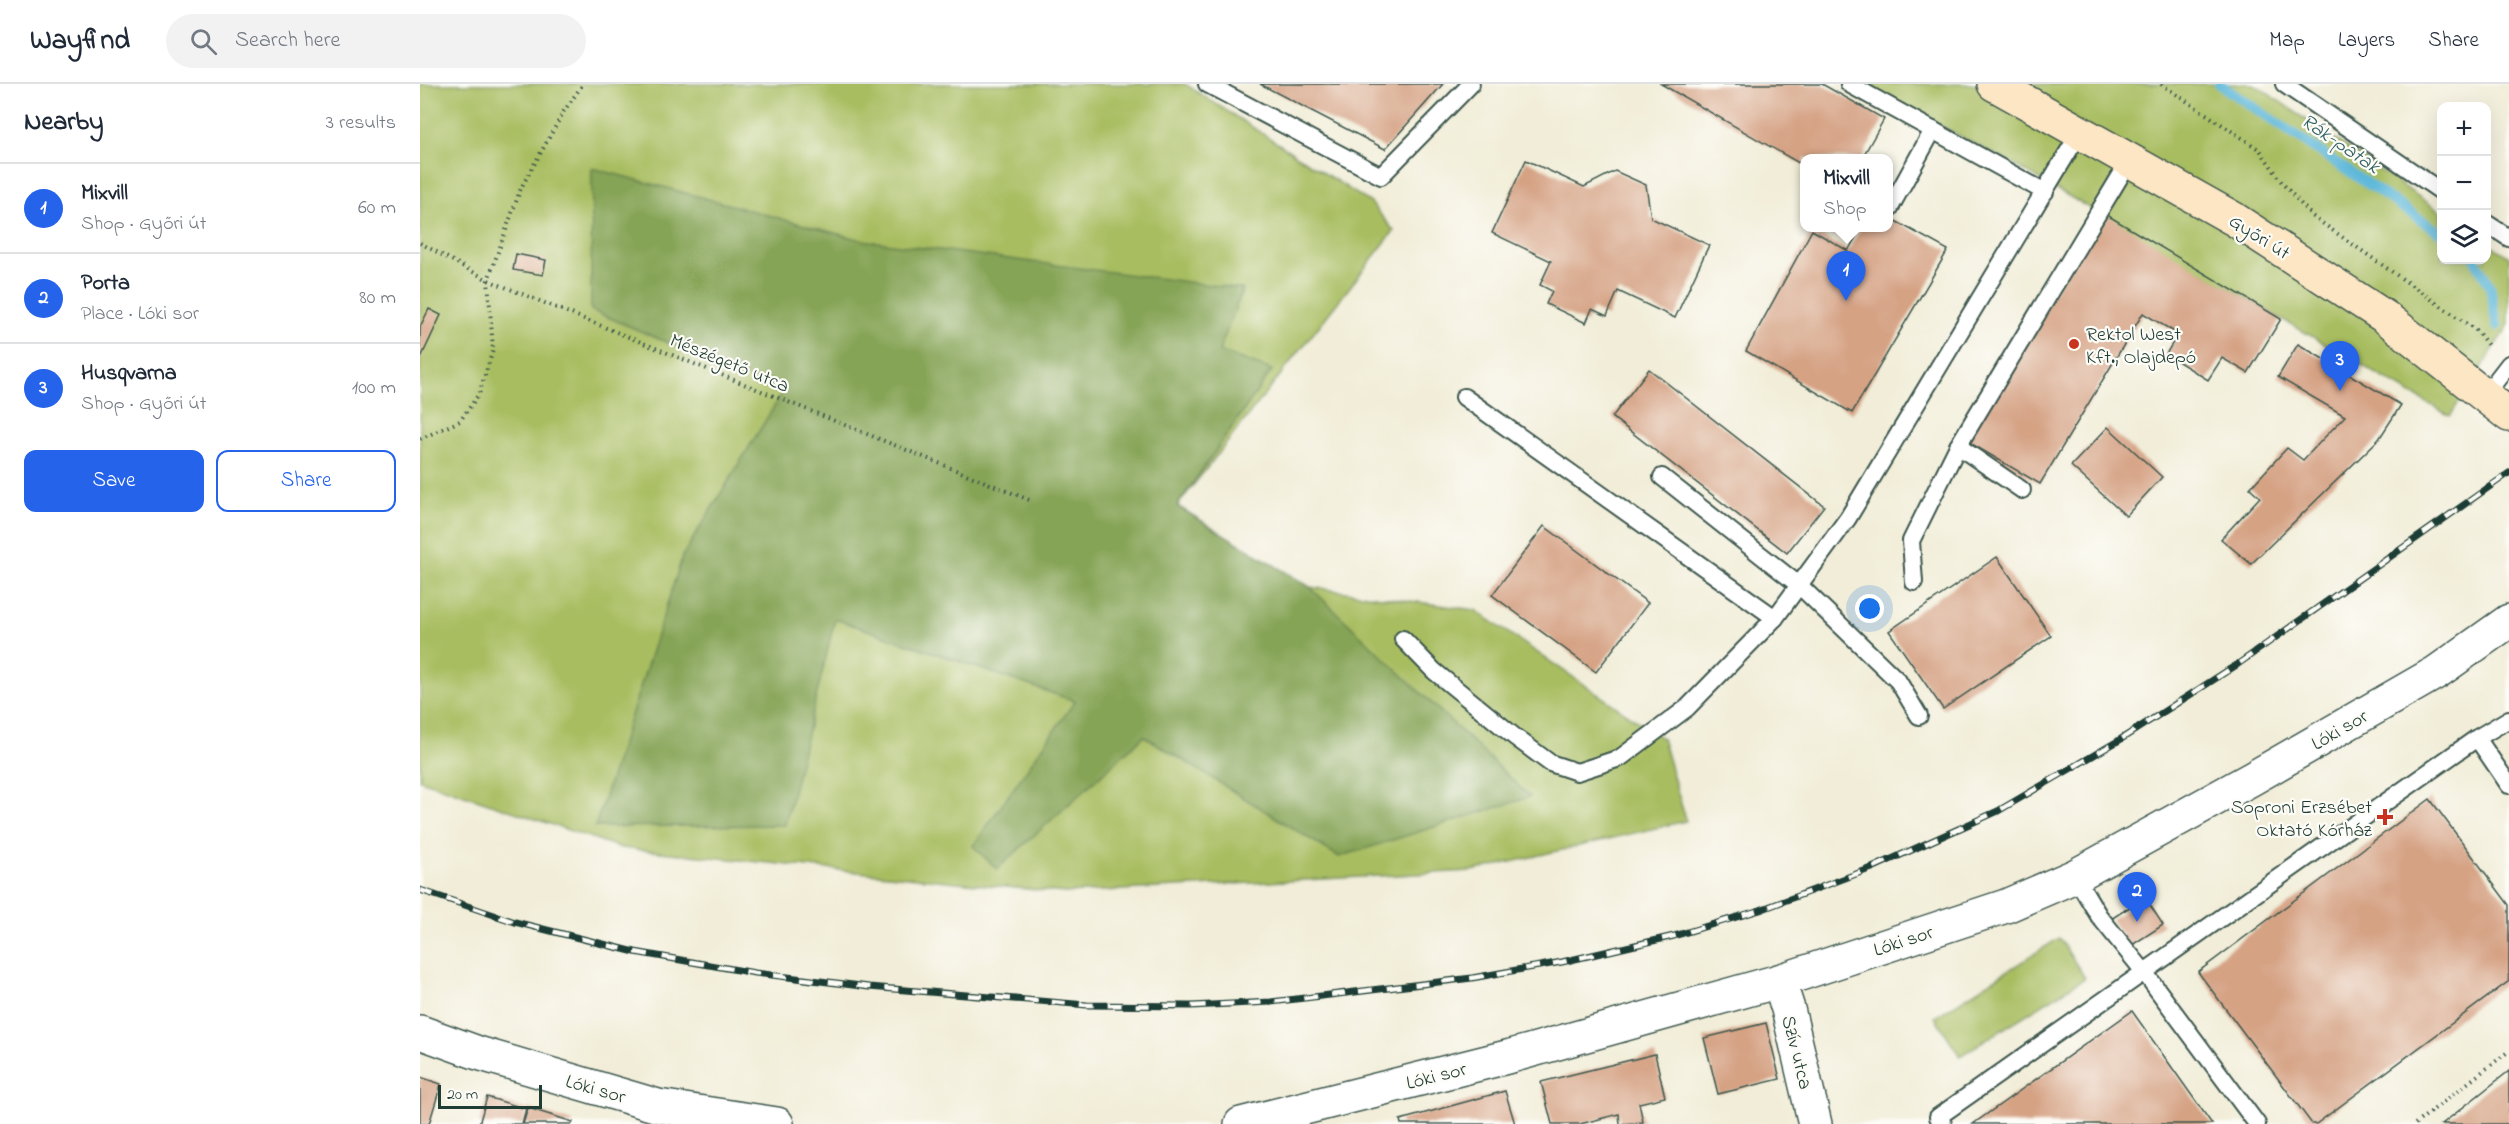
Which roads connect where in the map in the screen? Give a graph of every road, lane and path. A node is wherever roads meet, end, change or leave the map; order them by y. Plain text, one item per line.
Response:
1 (583, 84) edge
2 (1207, 84) edge
3 (1471, 84) edge
4 (1849, 84) edge
5 (1994, 84) edge
6 (2161, 84) edge
7 (2284, 84) edge
8 (1933, 130) junction
9 (2080, 132) junction
10 (2130, 160) junction
11 (2437, 189) edge
12 (2045, 192) junction
13 (1893, 202) edge
14 (2491, 226) edge
15 (2509, 238) edge
16 (420, 243) edge
17 (488, 280) junction
18 (2507, 367) edge
19 (1464, 397) dead end
20 (2497, 405) edge
21 (420, 439) edge
22 (1958, 446) junction
23 (1662, 477) dead end
24 (2022, 490) dead end
25 (1032, 501) dead end
26 (1914, 582) dead end
27 (1800, 586) junction
28 (1775, 618) junction
29 (2509, 621) edge
30 (1403, 639) dead end
31 (1919, 717) dead end
32 (2509, 719) edge
33 (2477, 738) junction
34 (2509, 784) edge
35 (2075, 876) junction
36 (2145, 973) junction
37 (1779, 981) junction
38 (420, 1032) edge
39 (2509, 1051) edge
40 (777, 1124) edge
41 (1241, 1124) edge
42 (1815, 1124) edge
43 (1943, 1124) edge
44 (2257, 1124) edge
45 (2415, 1124) edge

1 - 17 path
2 - 3 lane
4 - 8 lane
5 - 9 main road, Győri út
6 - 18 path
7 - 11 lane
8 - 12 lane
8 - 13 lane
9 - 10 main road, Győri út
9 - 12 lane
10 - 20 main road, Győri út
10 - 22 lane
12 - 27 lane
14 - 15 lane
16 - 17 path, Mészégető utca
17 - 21 path
17 - 25 path, Mészégető utca
18 - 20 lane
19 - 28 lane
22 - 24 lane
22 - 26 lane
23 - 27 lane
27 - 28 lane
27 - 31 lane
28 - 30 lane
29 - 35 street, Lóki sor
32 - 33 lane
33 - 34 lane
33 - 36 lane
35 - 36 lane
35 - 37 street, Lóki sor
36 - 43 lane
36 - 44 lane
37 - 41 street, Lóki sor
37 - 42 street, Szív utca
38 - 40 street, Lóki sor
39 - 45 path

